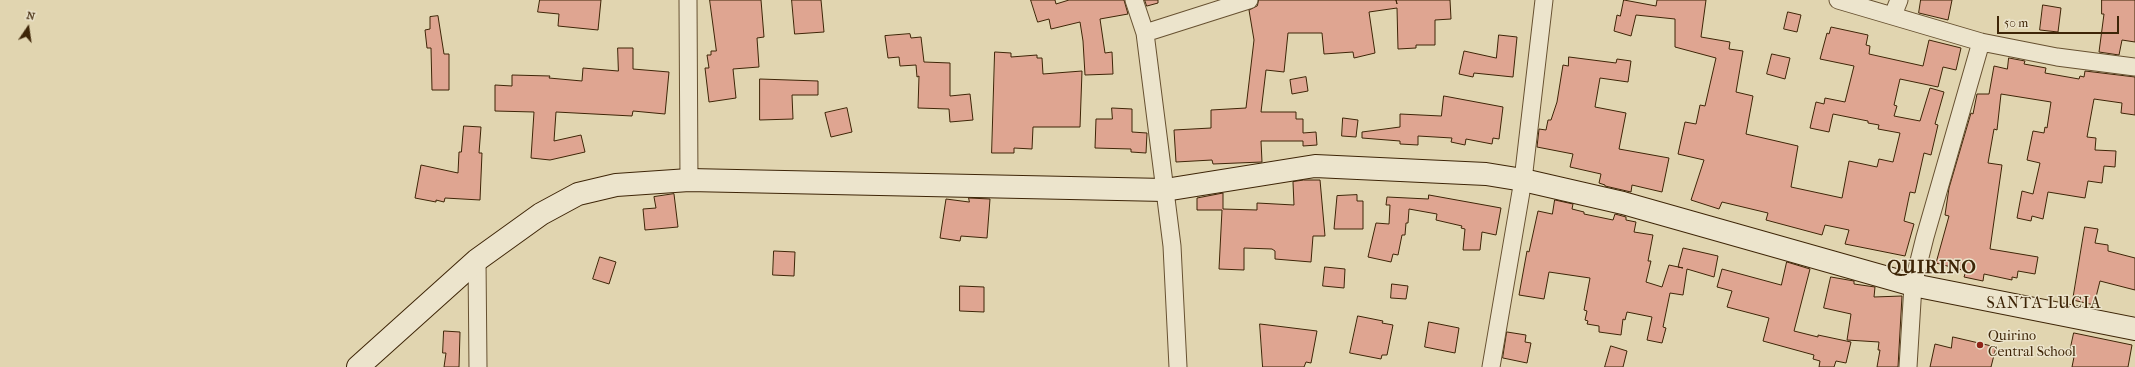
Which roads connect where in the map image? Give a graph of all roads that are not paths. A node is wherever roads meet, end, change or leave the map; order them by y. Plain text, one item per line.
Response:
1 (688, 0) edge
2 (1134, 0) edge
3 (1250, 0) edge
4 (1544, 0) edge
5 (1838, 0) edge
6 (1896, 8) edge
7 (1145, 33) junction
8 (1982, 42) junction
9 (2135, 67) edge
10 (689, 180) junction
11 (1523, 180) junction
12 (1165, 190) junction
13 (477, 260) junction
14 (1913, 285) junction
15 (2135, 329) edge
16 (358, 367) edge
17 (478, 367) edge
18 (1178, 367) edge
19 (1491, 367) edge
20 (1908, 367) edge

1 - 10 street
2 - 7 street
3 - 7 street
4 - 11 street
5 - 6 street
6 - 8 street
7 - 12 street
8 - 9 street
8 - 14 street
10 - 12 main road
10 - 13 main road
11 - 12 main road
11 - 14 main road
11 - 19 street
12 - 18 street
13 - 16 main road
13 - 17 street
14 - 15 main road
14 - 20 street

